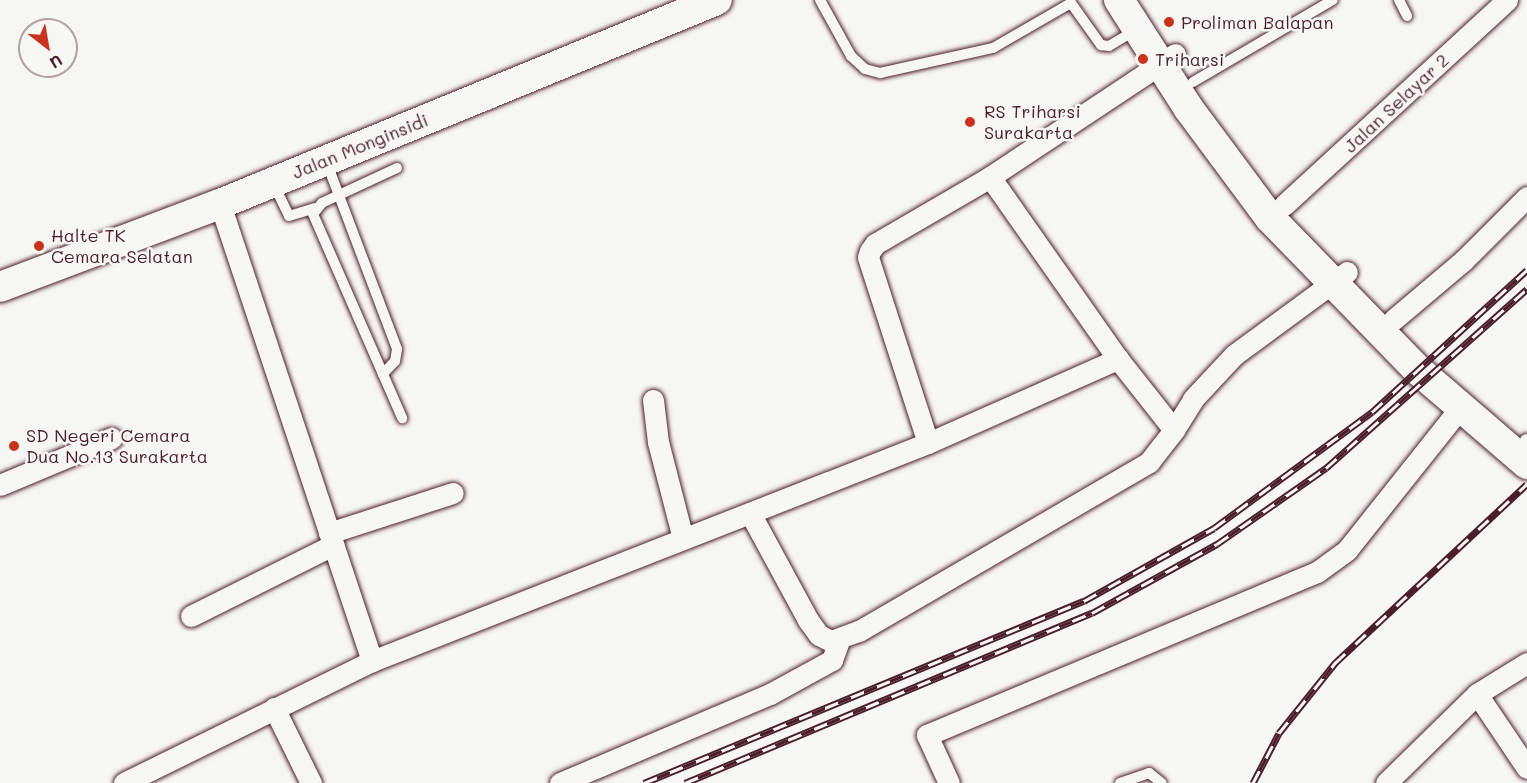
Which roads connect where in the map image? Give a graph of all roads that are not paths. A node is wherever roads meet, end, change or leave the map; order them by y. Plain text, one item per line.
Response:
1 (717, 0) edge
2 (820, 0) edge
3 (1119, 0) edge
4 (1143, 0) edge
5 (1333, 0) edge
6 (1399, 0) edge
7 (1507, 0) edge
8 (1407, 16) dead end
9 (1137, 29) junction
10 (1167, 60) junction
11 (1193, 82) junction
12 (326, 161) junction
13 (397, 168) dead end
14 (990, 177) junction
15 (273, 182) junction
16 (340, 194) junction
17 (1527, 197) edge
18 (220, 204) junction
19 (1284, 205) junction
20 (315, 208) junction
21 (1338, 278) junction
22 (0, 286) edge
23 (1393, 320) junction
24 (1118, 359) junction
25 (383, 374) junction
26 (653, 400) dead end
27 (1460, 408) junction
28 (402, 418) dead end
29 (1174, 430) junction
30 (112, 438) dead end
31 (928, 443) junction
32 (1527, 446) edge
33 (0, 485) edge
34 (453, 493) dead end
35 (750, 513) junction
36 (331, 539) junction
37 (683, 539) junction
38 (191, 616) dead end
39 (840, 638) junction
40 (372, 661) junction
41 (1527, 663) edge
42 (1477, 694) junction
43 (273, 708) junction
44 (1527, 768) edge
45 (124, 783) edge
46 (311, 783) edge
47 (560, 783) edge
48 (948, 783) edge
49 (1120, 783) edge
50 (1162, 783) edge
51 (1386, 783) edge

1 - 12 main road, Jalan Monginsidi
2 - 9 lane
3 - 9 main road
4 - 10 main road
5 - 11 lane
6 - 8 lane
7 - 19 street, Jalan Selayar 2
9 - 10 main road
10 - 11 main road
10 - 14 street
10 - 21 main road
11 - 19 main road
12 - 15 main road, Jalan Monginsidi
12 - 16 lane
13 - 16 lane
14 - 24 street
14 - 31 street
15 - 18 main road, Jalan Monginsidi
15 - 20 lane
16 - 20 lane
16 - 25 lane
17 - 23 street
18 - 22 main road, Jalan Monginsidi
18 - 36 street
19 - 21 main road
20 - 25 lane
21 - 23 main road
21 - 27 main road
21 - 29 street
23 - 32 main road
24 - 29 street
24 - 31 street
25 - 28 lane
26 - 37 street
27 - 32 main road
27 - 48 street
29 - 39 street
30 - 33 street
31 - 35 street
34 - 36 street
35 - 37 street
35 - 39 street
36 - 38 street
36 - 40 street
37 - 40 street
39 - 47 street
40 - 43 street
41 - 42 street
42 - 44 street
42 - 51 street
43 - 45 street
43 - 46 street
49 - 50 lane

